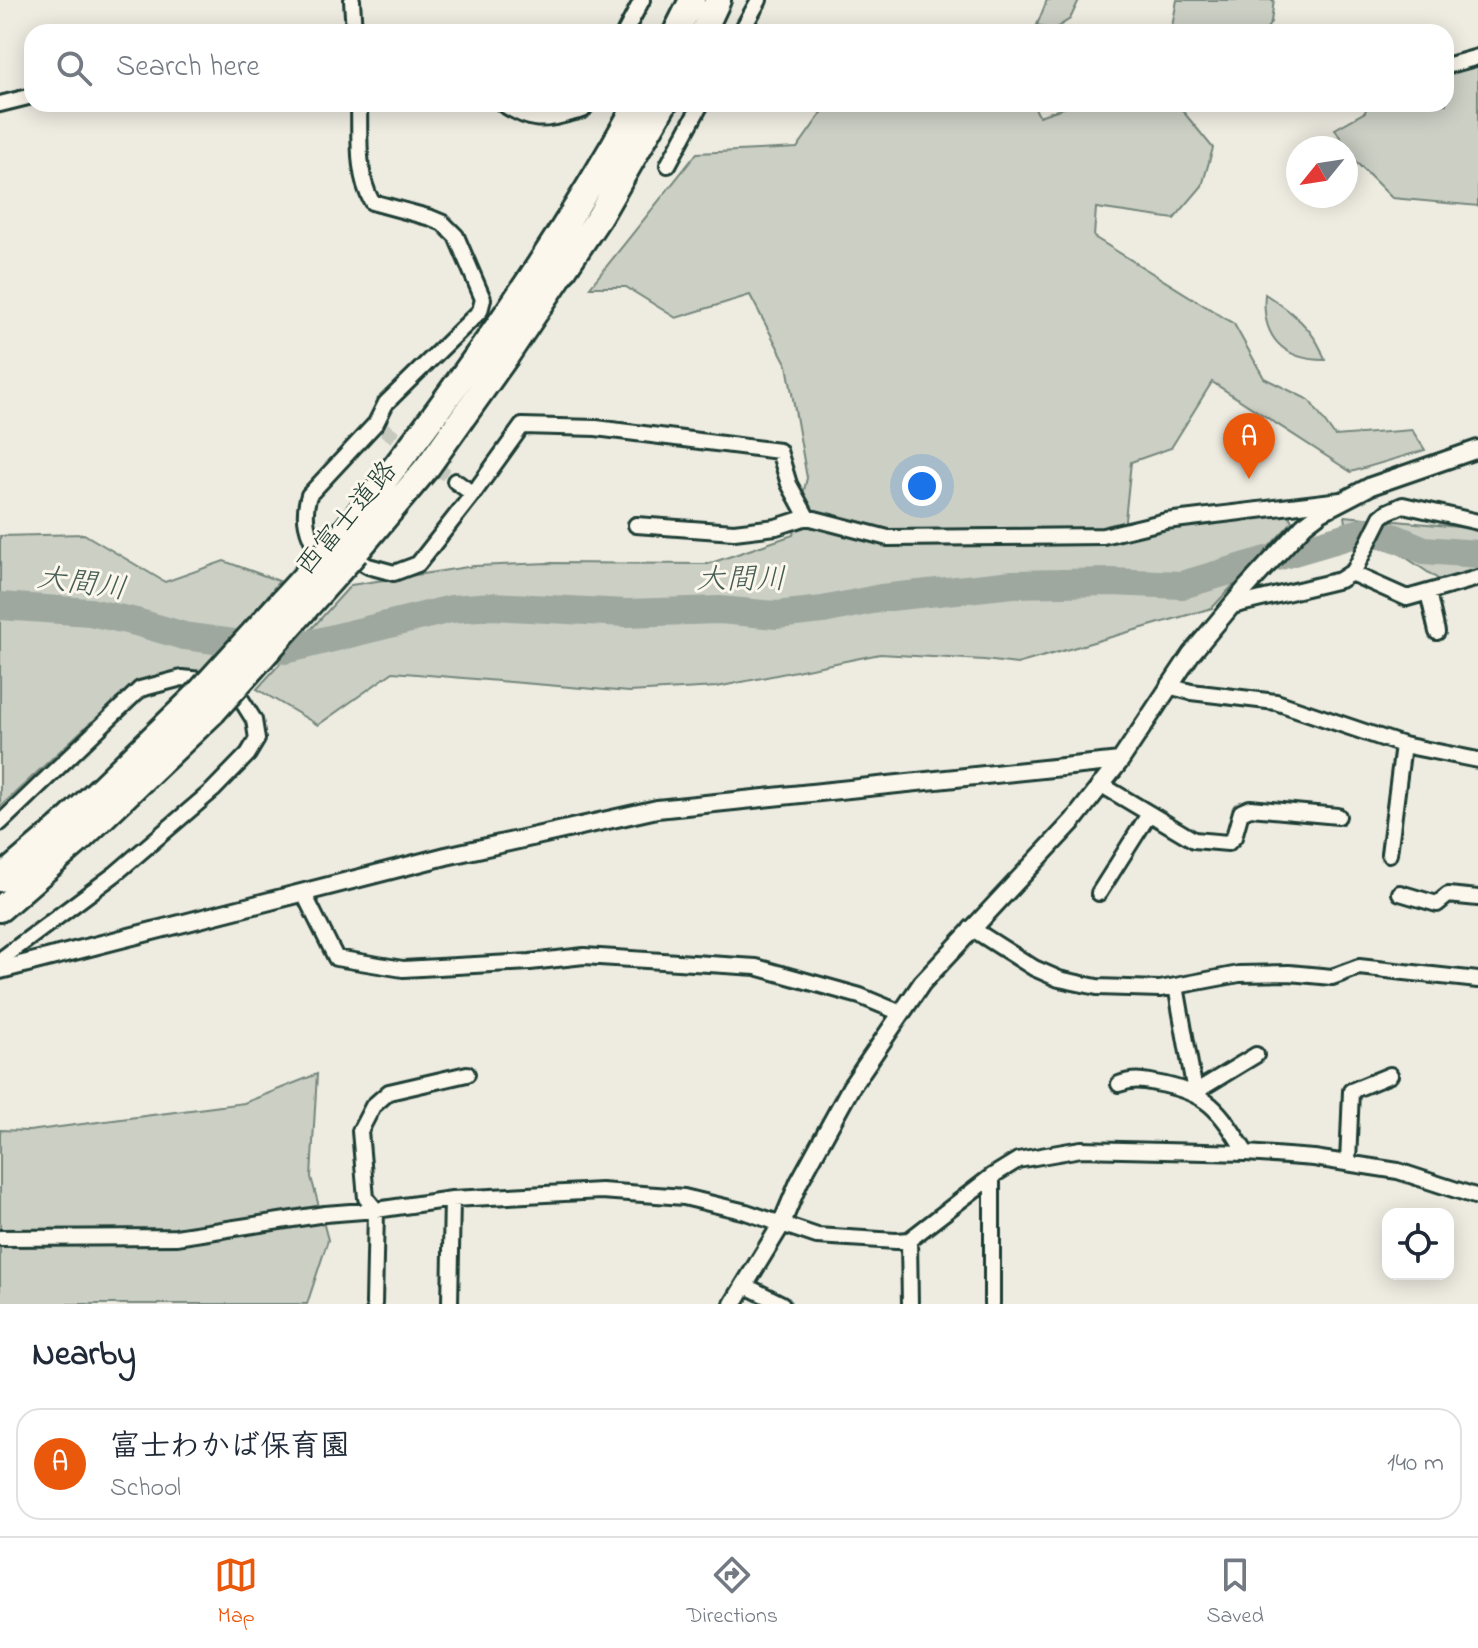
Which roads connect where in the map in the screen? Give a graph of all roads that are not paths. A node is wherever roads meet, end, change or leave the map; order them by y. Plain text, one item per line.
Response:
1 (352, 0) edge
2 (642, 0) edge
3 (692, 0) edge
4 (718, 0) edge
5 (759, 0) edge
6 (354, 24) edge
7 (629, 24) edge
8 (680, 24) edge
9 (707, 24) edge
10 (746, 24) edge
11 (1478, 57) edge
12 (1454, 64) edge
13 (24, 98) edge
14 (0, 104) edge
15 (359, 112) edge
16 (515, 112) edge
17 (574, 112) edge
18 (632, 112) edge
19 (659, 112) edge
20 (697, 112) edge
21 (668, 165) dead end
22 (1478, 449) edge
23 (455, 481) tunnel mouth
24 (473, 494) junction
25 (1342, 500) junction
26 (807, 517) junction
27 (1478, 522) edge
28 (636, 525) dead end
29 (347, 545) junction
30 (1351, 573) junction
31 (1478, 578) edge
32 (1428, 592) junction
33 (1232, 606) junction
34 (1437, 632) dead end
35 (1168, 686) junction
36 (204, 704) junction
37 (1403, 745) junction
38 (1478, 760) edge
39 (1120, 761) junction
40 (1100, 784) junction
41 (1149, 814) junction
42 (1338, 816) dead end
43 (0, 823) edge
44 (1389, 854) dead end
45 (0, 879) edge
46 (303, 892) junction
47 (1099, 893) dead end
48 (1400, 893) dead end
49 (1478, 898) edge
50 (0, 909) edge
51 (971, 928) junction
52 (0, 960) edge
53 (0, 970) edge
54 (1478, 980) edge
55 (1176, 986) junction
56 (901, 1013) junction
57 (1256, 1055) dead end
58 (467, 1074) dead end
59 (1390, 1075) dead end
60 (1119, 1084) dead end
61 (1195, 1092) junction
62 (1246, 1153) junction
63 (1348, 1162) junction
64 (992, 1176) junction
65 (1478, 1197) edge
66 (452, 1199) junction
67 (376, 1210) junction
68 (781, 1225) junction
69 (0, 1238) edge
70 (909, 1240) junction
71 (744, 1285) junction
72 (374, 1304) edge
73 (450, 1304) edge
74 (733, 1304) edge
75 (782, 1304) edge
76 (910, 1304) edge
77 (992, 1304) edge

1 - 6 street
2 - 7 street
3 - 8 highway
4 - 9 highway
5 - 10 street
11 - 12 street
13 - 14 street
15 - 24 street
16 - 17 street
18 - 29 highway, 西富士道路
19 - 29 highway, 西富士道路
20 - 21 street
22 - 25 street
23 - 24 street
24 - 26 street
25 - 26 street
25 - 33 street
26 - 28 street
27 - 30 street
29 - 36 highway, 西富士道路, bridge
30 - 32 street
30 - 33 street
31 - 32 street
32 - 34 street
33 - 35 street
35 - 37 street
35 - 39 street
36 - 45 highway, 西富士道路
36 - 50 highway, 西富士道路
37 - 38 street
37 - 44 street
39 - 40 street
39 - 46 street
40 - 41 street
40 - 51 street
41 - 42 street
41 - 47 street
43 - 52 street
46 - 53 street
46 - 56 street
48 - 49 street
51 - 55 street
51 - 56 street
54 - 55 street
55 - 61 street
56 - 68 street
57 - 61 street
58 - 67 street
59 - 63 street
60 - 61 street
61 - 62 street
62 - 63 street
62 - 64 street
63 - 65 street
64 - 70 street
64 - 77 street
66 - 67 street
66 - 68 street
66 - 73 street
67 - 69 street
67 - 72 street
68 - 70 street
68 - 71 street
70 - 76 street
71 - 74 street
71 - 75 street

